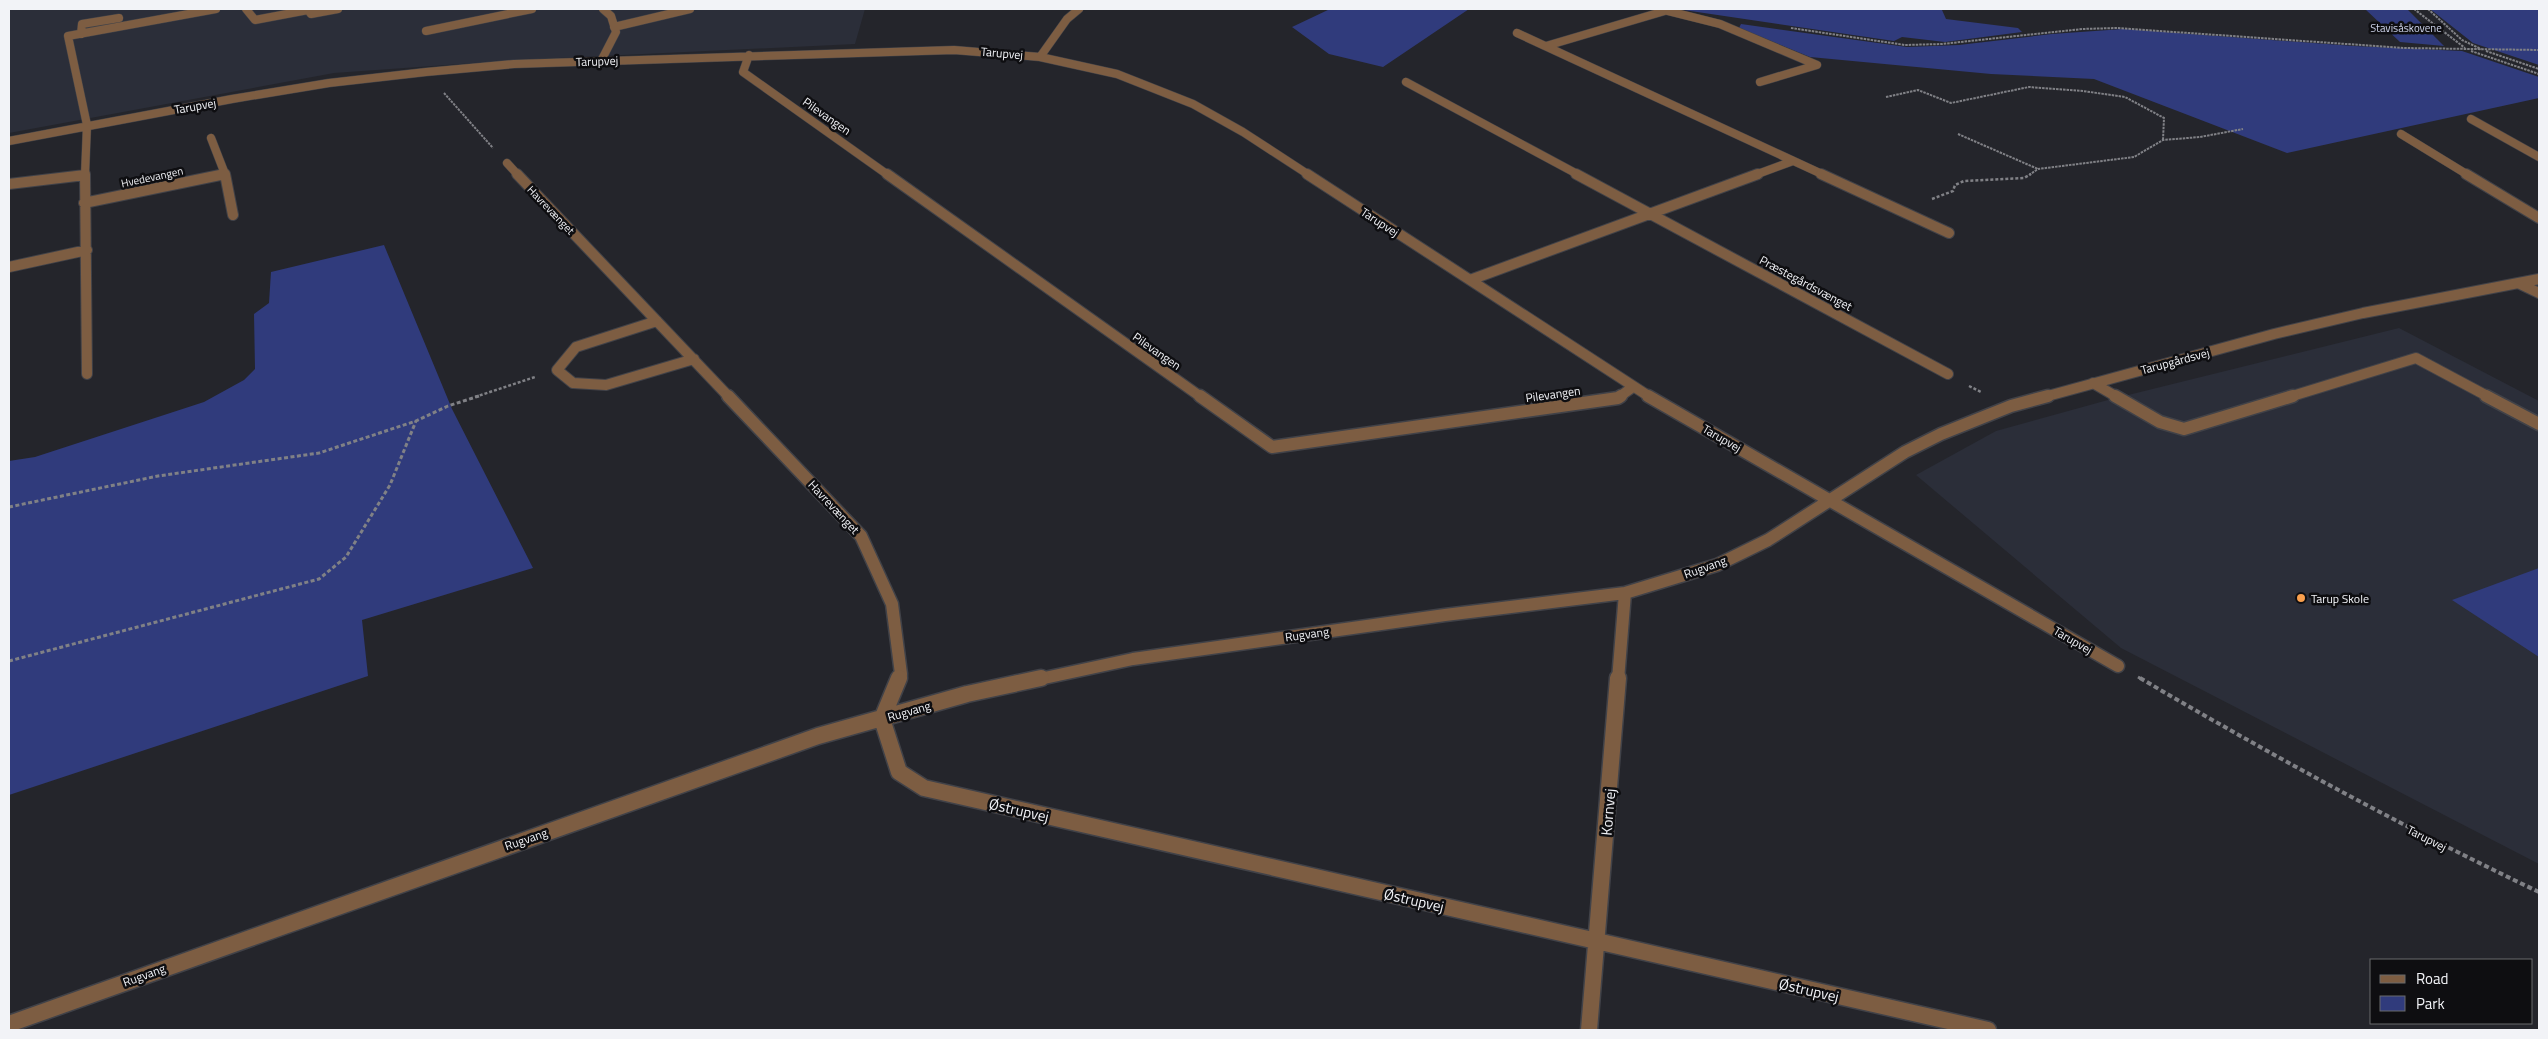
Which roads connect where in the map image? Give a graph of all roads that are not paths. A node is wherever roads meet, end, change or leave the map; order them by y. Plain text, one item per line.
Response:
1 (171, 9) edge
2 (216, 9) edge
3 (246, 9) edge
4 (338, 9) edge
5 (532, 9) edge
6 (603, 9) edge
7 (690, 9) edge
8 (1079, 9) edge
9 (1664, 9) edge
10 (614, 27) junction
11 (426, 31) dead end
12 (1517, 33) dead end
13 (81, 34) junction
14 (1546, 46) junction
15 (749, 54) junction
16 (1040, 57) junction
17 (601, 60) junction
18 (1406, 82) dead end
19 (1760, 82) dead end
20 (2472, 119) dead end
21 (87, 125) junction
22 (2401, 134) dead end
23 (211, 138) dead end
24 (9, 141) edge
25 (2539, 157) edge
26 (1793, 161) junction
27 (507, 163) road end
28 (225, 174) junction
29 (85, 175) junction
30 (9, 184) edge
31 (84, 204) junction
32 (1652, 213) junction
33 (233, 215) dead end
34 (2539, 218) edge
35 (1949, 232) dead end
36 (87, 250) junction
37 (9, 267) edge
38 (2539, 278) edge
39 (1470, 280) junction
40 (2518, 283) junction
41 (2539, 293) edge
42 (657, 321) junction
43 (694, 359) junction
44 (87, 374) dead end
45 (1948, 374) dead end
46 (2093, 383) junction
47 (1633, 387) junction
48 (2539, 424) edge
49 (1832, 500) junction
50 (1625, 593) junction
51 (2118, 666) road end
52 (882, 719) junction
53 (1597, 942) junction
54 (9, 1024) edge
55 (1589, 1030) edge
56 (1988, 1030) edge

1 - 13 street
2 - 13 street
3 - 4 street
5 - 11 street
6 - 10 street
7 - 10 street
8 - 16 street
9 - 14 street
9 - 19 street
10 - 17 street
12 - 14 street
13 - 21 street
14 - 26 street
15 - 16 street, Tarupvej
15 - 17 street, Tarupvej
15 - 47 street, Pilevangen
16 - 39 street, Tarupvej
17 - 21 street, Tarupvej
18 - 32 street, Præstegårdsvænget
20 - 25 street
21 - 24 street, Tarupvej
21 - 29 street
22 - 34 street
23 - 28 street
26 - 32 street
26 - 35 street
27 - 42 street, Havrevænget
28 - 31 street, Hvedevangen
28 - 33 street
29 - 30 street
29 - 31 street
31 - 36 street
32 - 39 street
32 - 45 street, Præstegårdsvænget
36 - 37 street
36 - 44 street
38 - 40 street, Tarupgårdsvej
39 - 47 street, Tarupvej
40 - 41 street
40 - 46 street, Tarupgårdsvej
42 - 43 street, Havrevænget
42 - 43 street
43 - 52 street, Havrevænget
46 - 48 street
46 - 49 street, Tarupgårdsvej
47 - 49 street, Tarupvej
49 - 50 street, Rugvang
49 - 51 street, Tarupvej
50 - 52 street, Rugvang
50 - 53 street, Kornvej
52 - 53 street, Østrupvej
52 - 54 street, Rugvang
53 - 55 street, Kornvej
53 - 56 street, Østrupvej

